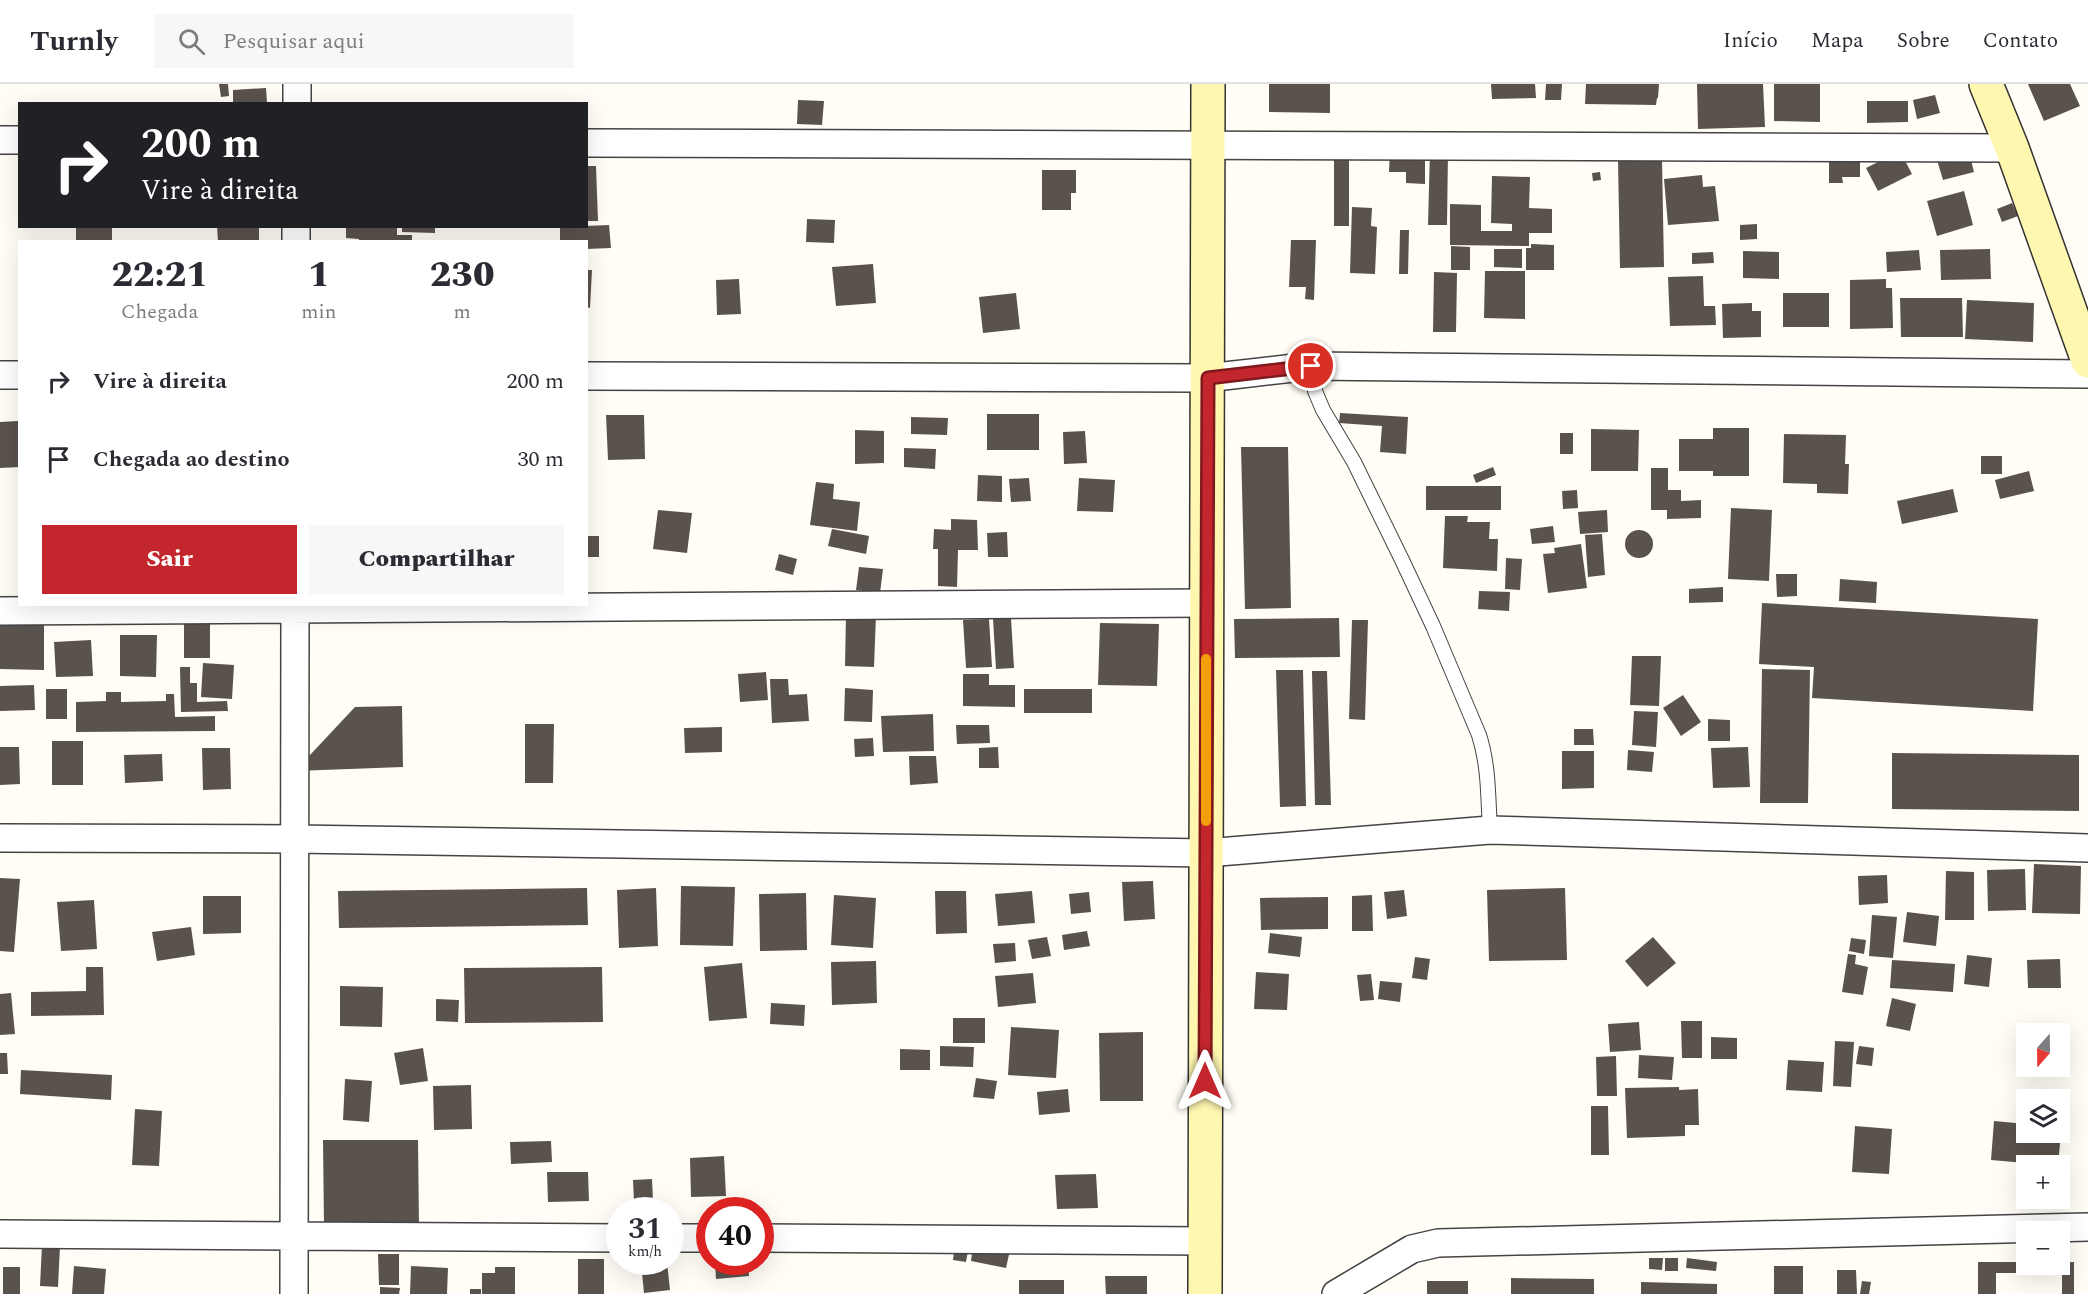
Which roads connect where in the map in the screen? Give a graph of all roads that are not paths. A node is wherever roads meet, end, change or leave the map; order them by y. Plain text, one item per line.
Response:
1 (297, 84) edge
2 (1208, 84) edge
3 (1986, 84) edge
4 (297, 102) edge
5 (0, 140) edge
6 (18, 140) edge
7 (588, 143) edge
8 (1208, 146) junction
9 (2012, 148) junction
10 (2088, 361) edge
11 (1311, 366) junction
12 (2088, 374) edge
13 (0, 375) edge
14 (18, 375) edge
15 (588, 376) edge
16 (1208, 378) junction
17 (1206, 603) junction
18 (524, 606) edge
19 (588, 606) edge
20 (296, 607) edge
21 (0, 611) edge
22 (1490, 830) junction
23 (0, 838) edge
24 (295, 838) junction
25 (2088, 848) edge
26 (1206, 853) junction
27 (2088, 1227) edge
28 (0, 1234) edge
29 (294, 1236) junction
30 (606, 1238) edge
31 (774, 1238) edge
32 (1205, 1241) junction
33 (294, 1294) edge
34 (1204, 1294) edge
35 (1336, 1294) edge

1 - 4 street
2 - 8 street
3 - 9 street
5 - 6 street
7 - 8 street
8 - 9 street
8 - 16 street
9 - 10 street
11 - 12 street
11 - 16 street
11 - 22 lane
13 - 14 street
15 - 16 street
16 - 17 street
17 - 19 street
17 - 26 street
18 - 20 street
20 - 21 street
20 - 24 street
22 - 25 street
22 - 26 street
23 - 24 street
24 - 26 street
24 - 29 street
26 - 32 street
27 - 35 street
28 - 29 street
29 - 30 street
29 - 33 street
31 - 32 street
32 - 34 street

